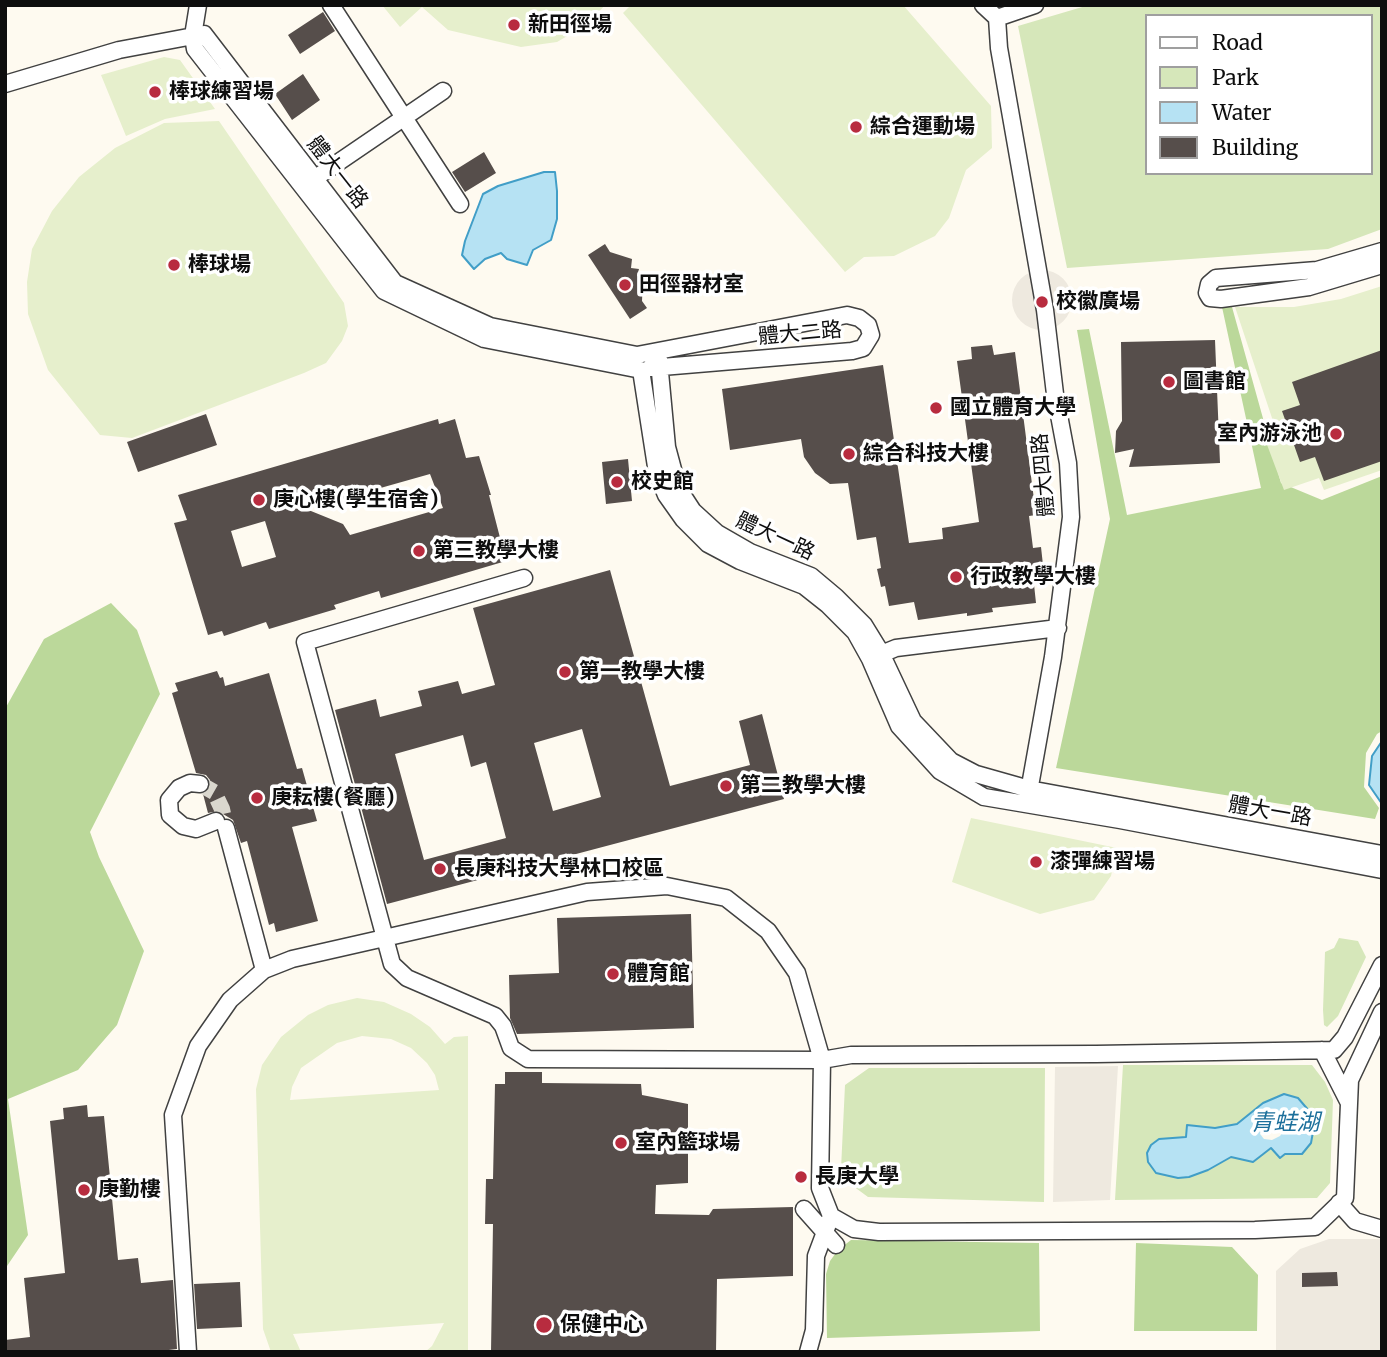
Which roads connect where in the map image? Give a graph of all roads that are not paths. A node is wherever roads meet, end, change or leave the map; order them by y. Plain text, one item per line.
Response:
1 (198, 5) edge
2 (331, 5) edge
3 (983, 5) edge
4 (1035, 5) edge
5 (997, 18) junction
6 (193, 36) junction
7 (5, 84) edge
8 (443, 91) dead end
9 (404, 118) junction
10 (309, 182) junction
11 (460, 204) dead end
12 (1382, 251) edge
13 (1382, 265) edge
14 (659, 359) junction
15 (639, 362) junction
16 (524, 578) dead end
17 (1058, 628) junction
18 (876, 656) junction
19 (200, 784) dead end
20 (1028, 796) junction
21 (1382, 854) edge
22 (1382, 870) edge
23 (385, 938) junction
24 (1382, 965) edge
25 (264, 970) junction
26 (1382, 1012) edge
27 (1322, 1050) junction
28 (822, 1060) junction
29 (1349, 1103) junction
30 (1339, 1203) junction
31 (804, 1209) dead end
32 (831, 1216) junction
33 (1382, 1229) edge
34 (836, 1245) dead end
35 (188, 1352) edge
36 (808, 1352) edge

1 - 6 street
2 - 9 street
3 - 5 street
4 - 5 street
5 - 17 street, 體大四路
6 - 7 street
6 - 10 street, 體大一路
8 - 9 street
9 - 10 street
9 - 11 street
10 - 15 street, 體大一路
12 - 13 street
14 - 14 street, 體大二路
14 - 15 street, 體大二路
14 - 18 street, 體大一路
15 - 18 street, 體大一路
16 - 23 street
17 - 18 street
17 - 20 street, 體大四路
18 - 20 street, 體大一路
19 - 25 street
20 - 21 street, 體大一路
20 - 22 street, 體大一路
23 - 25 street
23 - 28 street
23 - 28 street
24 - 27 street
25 - 35 street
26 - 29 street
27 - 28 street
27 - 29 street
28 - 32 street
29 - 30 street
30 - 32 street
30 - 33 street
31 - 34 street
32 - 36 street

